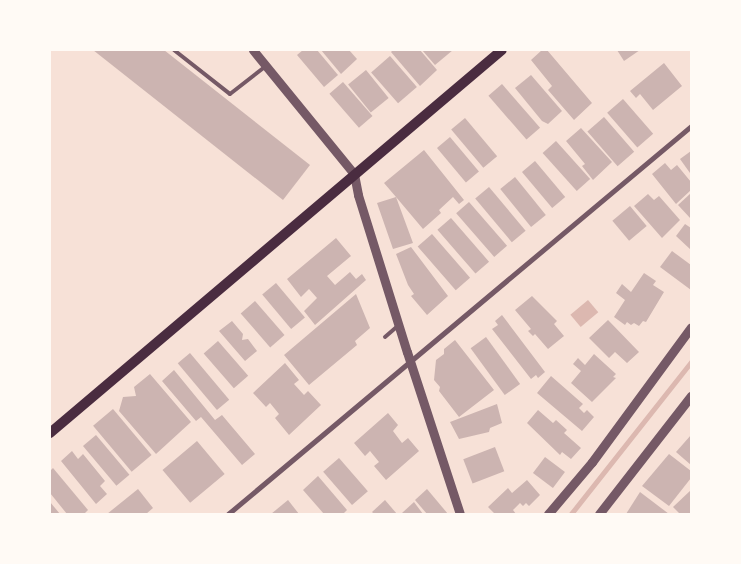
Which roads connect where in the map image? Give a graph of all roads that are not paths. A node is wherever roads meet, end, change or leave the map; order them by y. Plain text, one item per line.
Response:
1 (174, 50) edge
2 (253, 50) edge
3 (502, 50) edge
4 (266, 66) junction
5 (691, 126) edge
6 (354, 174) junction
7 (398, 325) junction
8 (691, 327) edge
9 (385, 337) dead end
10 (410, 362) junction
11 (691, 396) edge
12 (50, 432) edge
13 (228, 514) edge
14 (460, 514) edge
15 (548, 514) edge
16 (599, 514) edge

1 - 4 lane
2 - 4 street
3 - 6 main road
4 - 6 street
5 - 10 street
6 - 7 street
6 - 12 main road
7 - 9 lane
7 - 10 street
8 - 15 street
10 - 13 street
10 - 14 street
11 - 16 street

